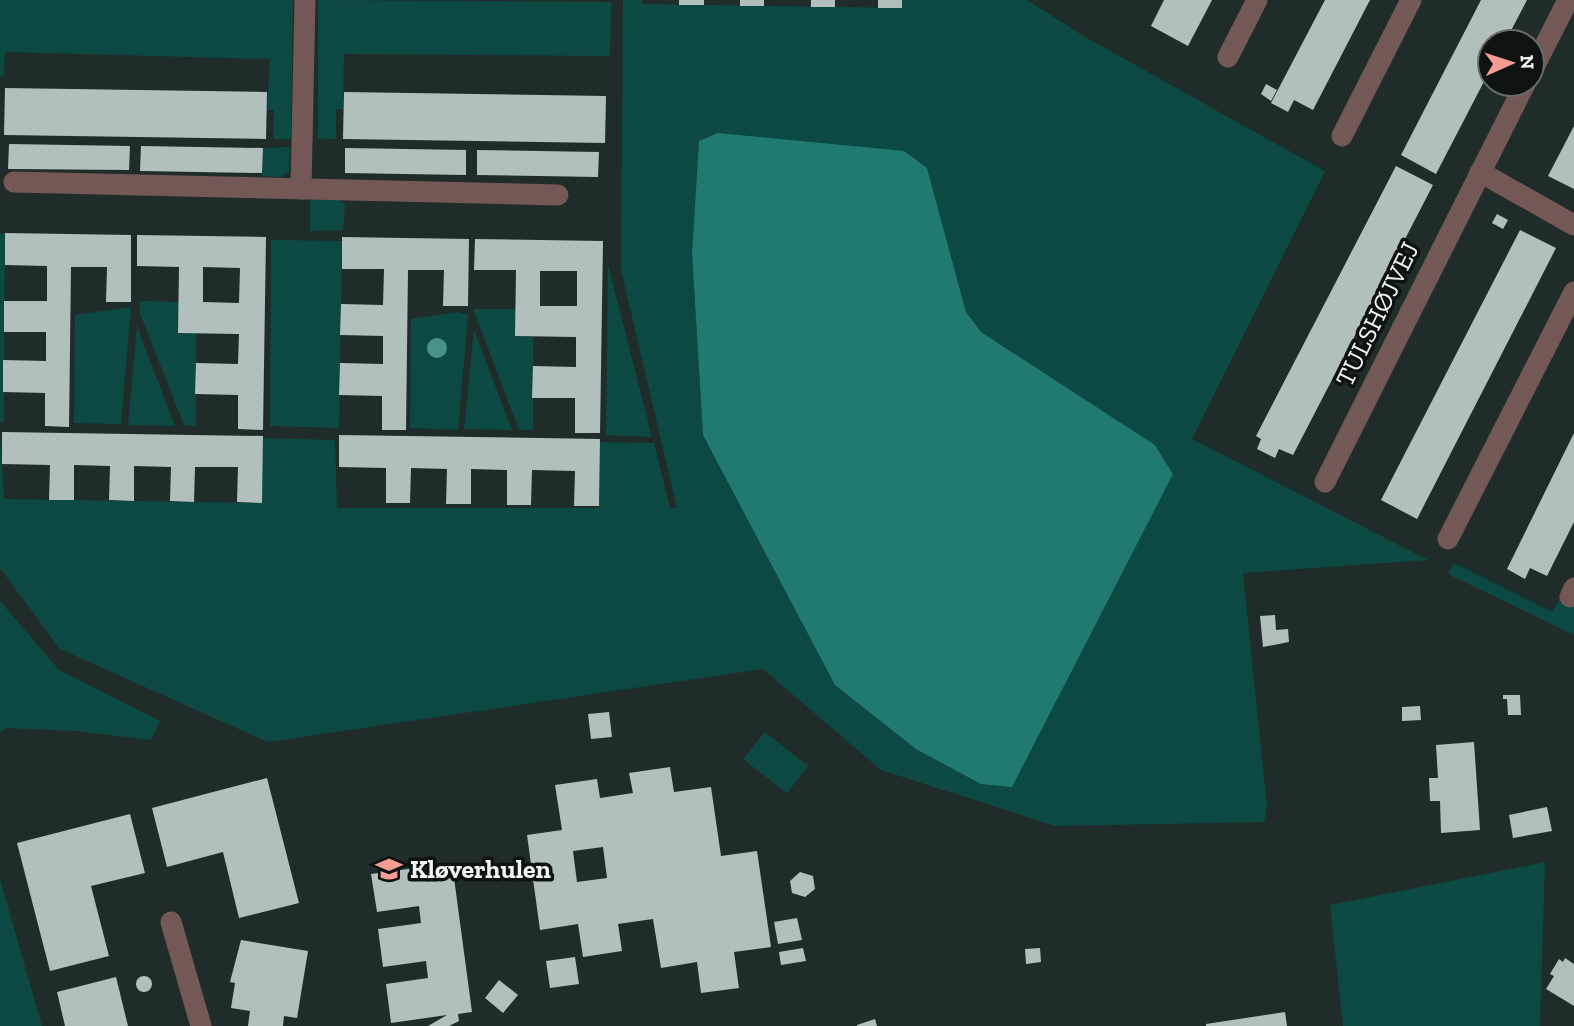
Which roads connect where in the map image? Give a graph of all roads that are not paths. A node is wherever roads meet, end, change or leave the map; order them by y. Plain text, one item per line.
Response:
1 (305, 0) edge
2 (1257, 0) edge
3 (1410, 0) edge
4 (1568, 0) edge
5 (1546, 43) edge
6 (1228, 57) dead end
7 (1518, 98) edge
8 (1342, 136) dead end
9 (1480, 172) junction
10 (14, 182) dead end
11 (301, 189) junction
12 (558, 195) dead end
13 (1574, 225) edge
14 (1574, 292) edge
15 (1325, 482) dead end
16 (1448, 539) dead end
17 (171, 922) dead end
18 (201, 1026) edge

1 - 11 street
2 - 6 street
3 - 8 street
4 - 5 street
7 - 9 street, TULSHØJVEJ
9 - 13 street
9 - 15 street, TULSHØJVEJ
10 - 11 street
11 - 12 street
14 - 16 street
17 - 18 street

